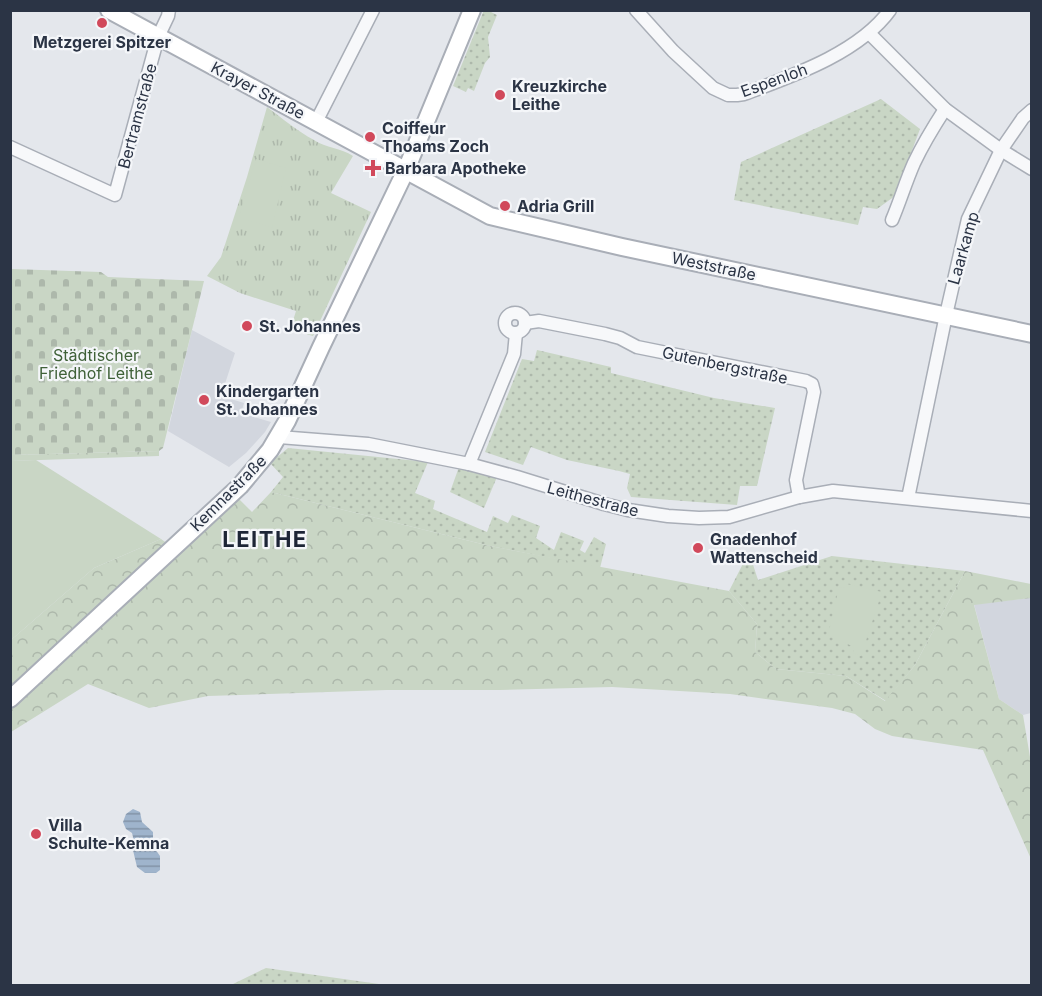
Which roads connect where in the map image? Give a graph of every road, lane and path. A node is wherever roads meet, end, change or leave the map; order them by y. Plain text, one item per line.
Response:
1 (109, 10) edge
2 (169, 10) edge
3 (373, 10) edge
4 (472, 10) edge
5 (636, 10) edge
6 (890, 10) edge
7 (869, 33) junction
8 (158, 37) junction
9 (945, 109) junction
10 (1032, 110) edge
11 (316, 122) junction
12 (10, 147) edge
13 (1001, 150) junction
14 (1032, 169) edge
15 (406, 170) junction
16 (892, 220) dead end
17 (946, 315) junction
18 (525, 323) junction
19 (516, 333) junction
20 (1032, 334) edge
21 (279, 437) junction
22 (470, 464) junction
23 (799, 497) junction
24 (908, 498) junction
25 (1032, 511) edge
26 (10, 699) edge

1 - 8 street, Krayer Straße
2 - 8 street, Bertramstraße
3 - 11 street
4 - 15 street, Kemnastraße
5 - 7 street, Espenloh
6 - 7 street, Espenloh
7 - 9 street
8 - 11 street, Krayer Straße
8 - 12 street, Bertramstraße
9 - 13 street
9 - 16 street
10 - 13 street, Laarkamp
11 - 15 street, Krayer Straße
13 - 14 street
13 - 17 street, Laarkamp
15 - 17 street, Weststraße
15 - 21 street, Kemnastraße
17 - 20 street, Weststraße
17 - 24 street
18 - 19 street
18 - 19 street, Gutenbergstraße
18 - 23 street, Gutenbergstraße
19 - 22 street, Gutenbergstraße
21 - 22 street, Leithestraße
21 - 26 street, Kemnastraße
22 - 23 street, Leithestraße
23 - 24 street, Leithestraße
24 - 25 street, Leithestraße

